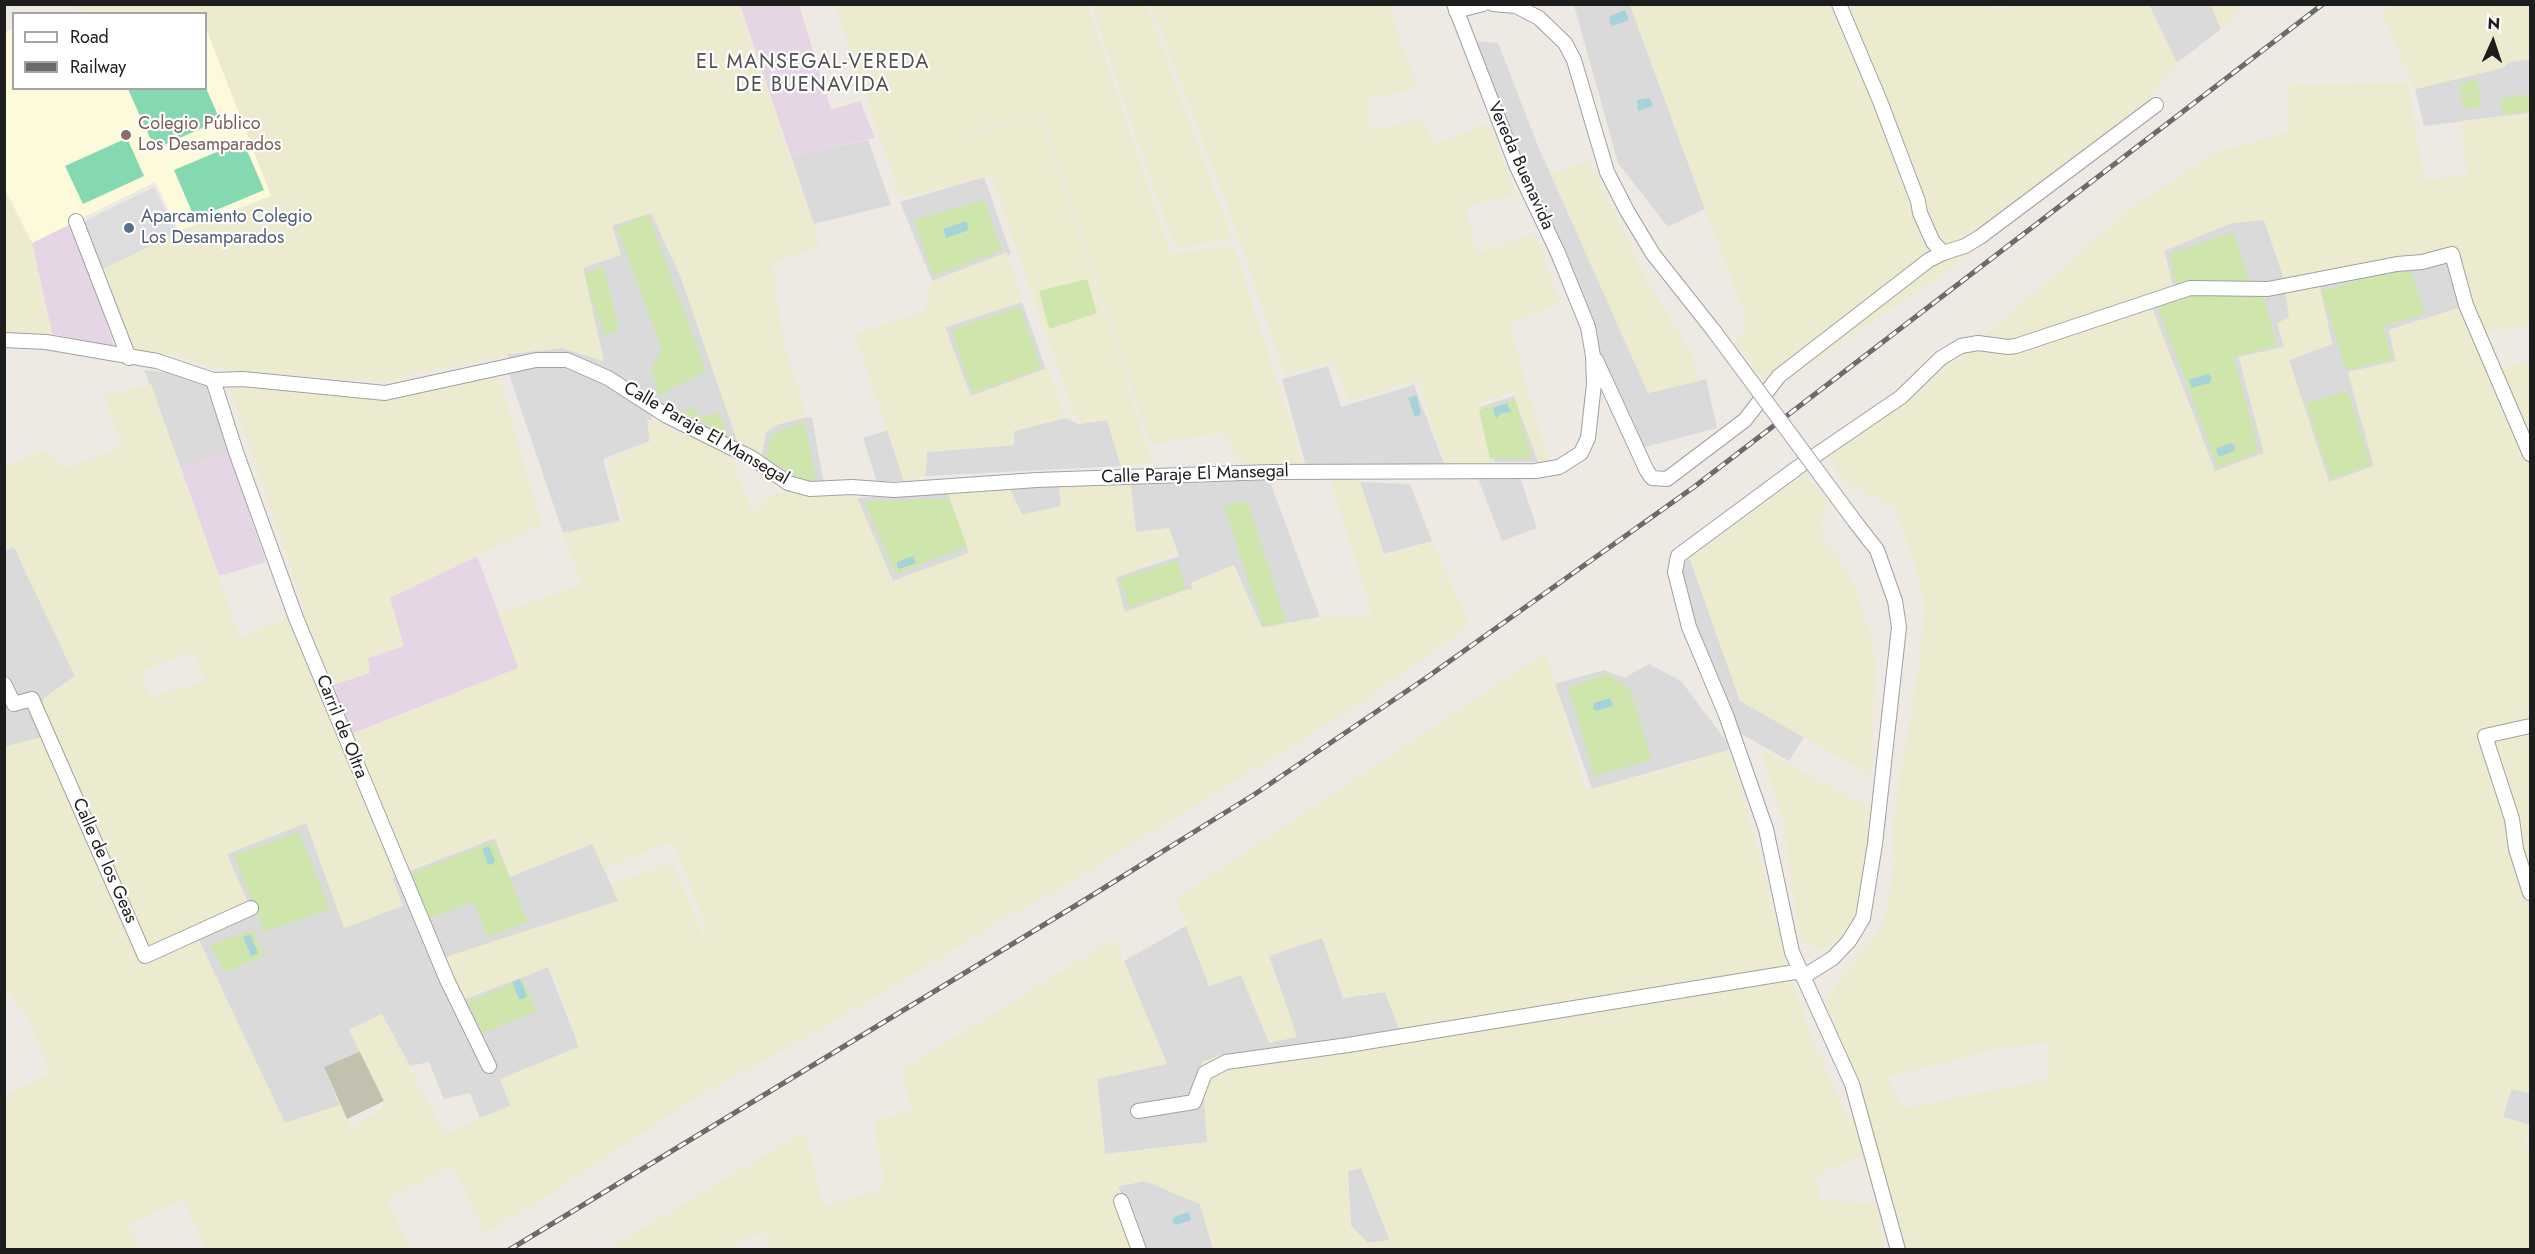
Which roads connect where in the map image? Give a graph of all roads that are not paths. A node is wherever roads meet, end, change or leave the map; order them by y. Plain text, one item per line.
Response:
1 (1483, 4) edge
2 (1493, 4) edge
3 (1839, 4) edge
4 (1455, 8) edge
5 (2156, 105) dead end
6 (76, 221) dead end
7 (1943, 254) junction
8 (4, 340) edge
9 (1593, 356) junction
10 (129, 358) junction
11 (213, 380) junction
12 (2530, 454) edge
13 (4, 684) edge
14 (2530, 726) edge
15 (2530, 893) edge
16 (250, 908) dead end
17 (1802, 974) junction
18 (489, 1066) dead end
19 (1138, 1111) dead end
20 (1120, 1201) dead end
21 (1139, 1250) edge
22 (1898, 1250) edge

1 - 4 street
2 - 17 street, bridge
3 - 7 street
4 - 9 street, Vereda Buenavida
5 - 7 street
6 - 10 street
7 - 9 street
8 - 10 street, Calle Paraje El Mansegal
9 - 11 street, Calle Paraje El Mansegal
10 - 11 street, Calle Paraje El Mansegal
11 - 18 street, Carril de Oltra
12 - 17 street
13 - 16 street, Calle de los Geas
14 - 15 street
17 - 19 street
17 - 22 street
20 - 21 street

